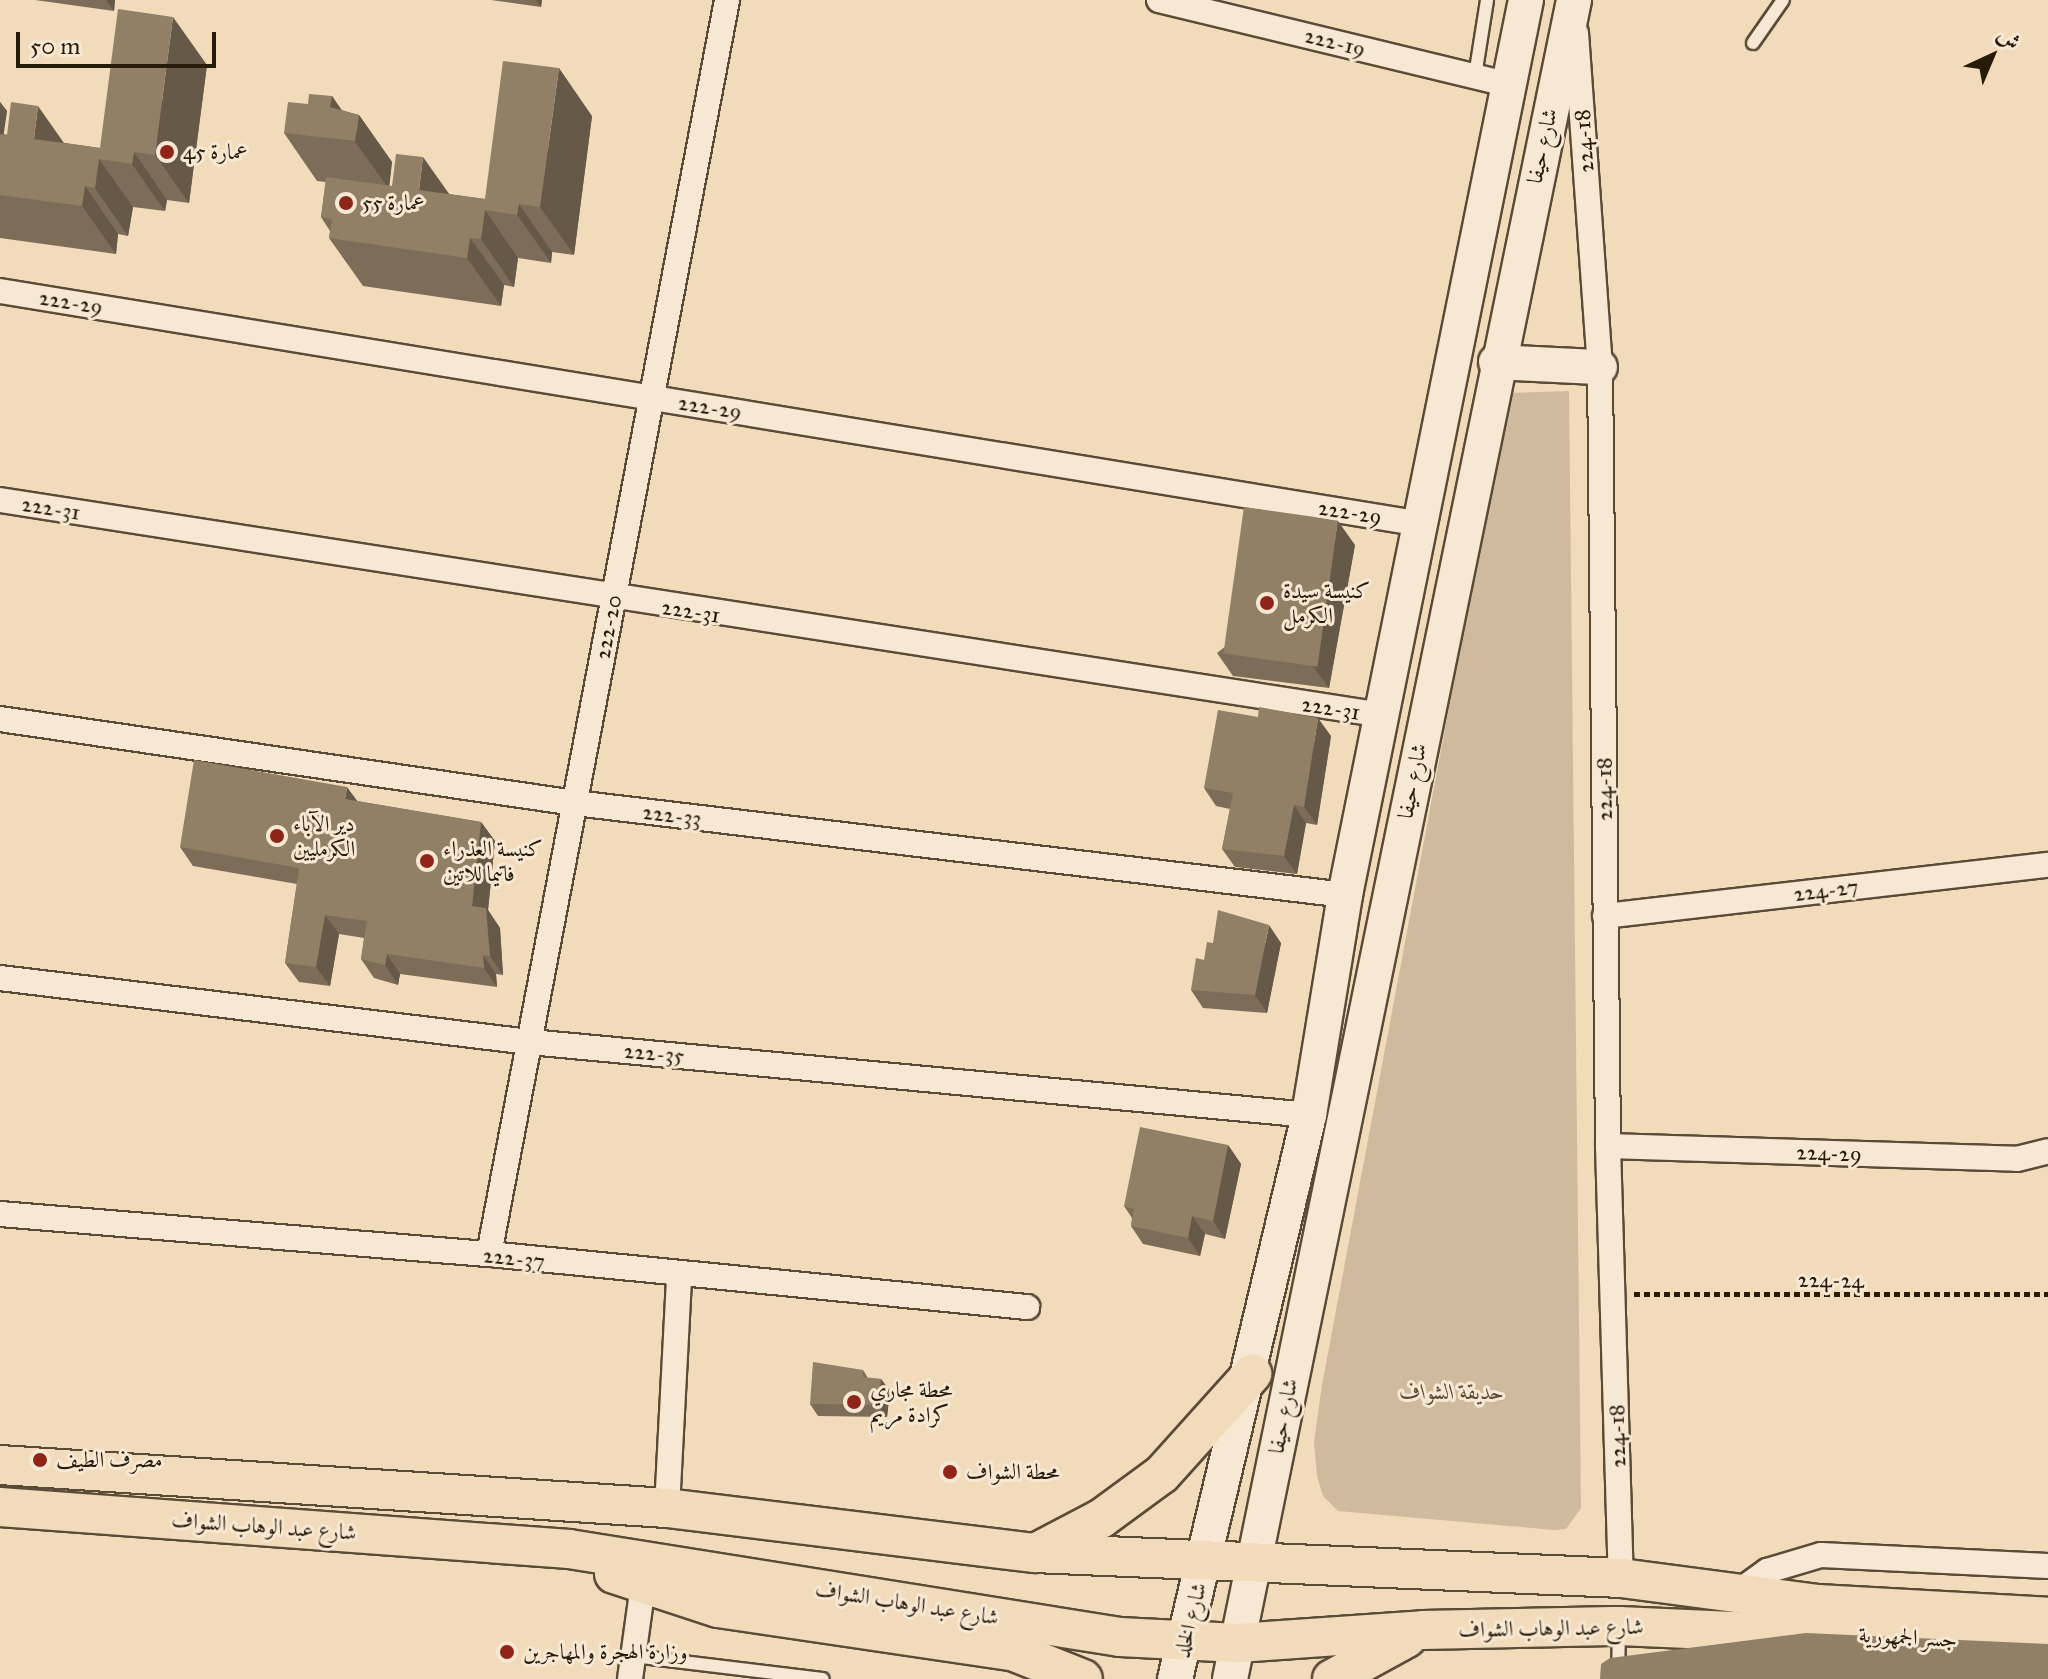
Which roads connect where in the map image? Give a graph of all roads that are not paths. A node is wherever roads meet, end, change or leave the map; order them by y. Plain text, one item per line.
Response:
1 (727, 0) edge
2 (1159, 0) edge
3 (1487, 0) edge
4 (1526, 0) edge
5 (1574, 0) edge
6 (1783, 0) edge
7 (1753, 43) dead end
8 (1475, 76) junction
9 (1510, 85) junction
10 (0, 291) edge
11 (1496, 362) junction
12 (1600, 367) junction
13 (651, 398) junction
14 (0, 500) edge
15 (1421, 524) junction
16 (613, 599) junction
17 (1382, 715) junction
18 (0, 719) edge
19 (575, 803) junction
20 (2048, 865) edge
21 (1345, 895) junction
22 (1605, 916) junction
23 (0, 978) edge
24 (530, 1042) junction
25 (1309, 1115) junction
26 (1608, 1146) junction
27 (2048, 1151) edge
28 (0, 1214) edge
29 (489, 1254) junction
30 (679, 1277) junction
31 (1027, 1307) dead end
32 (1252, 1374) junction
33 (0, 1465) edge
34 (0, 1507) edge
35 (667, 1508) junction
36 (569, 1549) junction
37 (1035, 1553) junction
38 (1205, 1560) junction
39 (1254, 1563) junction
40 (2048, 1566) edge
41 (1621, 1578) junction
42 (643, 1585) junction
43 (1738, 1592) junction
44 (2048, 1617) edge
45 (1817, 1618) junction
46 (1619, 1626) junction
47 (1423, 1630) junction
48 (1184, 1640) junction
49 (2048, 1645) edge
50 (1234, 1661) edge
51 (632, 1668) edge
52 (823, 1679) edge
53 (1083, 1679) edge
54 (1175, 1679) edge
55 (1332, 1679) edge
56 (1618, 1679) edge

1 - 13 street, 222-20
2 - 8 street, 222-19
3 - 8 lane
4 - 9 main road, شارع حيفا
5 - 11 main road, شارع حيفا
5 - 12 street, 224-18
6 - 7 lane
8 - 9 street, 222-19
9 - 15 main road, شارع حيفا
10 - 13 street, 222-29
11 - 12 main road
11 - 39 main road, شارع حيفا
12 - 22 street, 224-18
13 - 15 street, 222-29
13 - 16 street, 222-20
14 - 16 street, 222-31
15 - 17 main road, شارع حيفا
16 - 17 street, 222-31
16 - 19 street, 222-20
17 - 21 main road, شارع حيفا
18 - 19 street, 222-33
19 - 21 street, 222-33
19 - 24 street, 222-20
20 - 22 street, 224-27
21 - 25 main road, شارع حيفا
22 - 26 street, 224-18
23 - 24 street, 222-35
24 - 25 street, 222-35
24 - 29 street, 222-20
25 - 32 main road, شارع حيفا
26 - 27 street, 224-29
26 - 41 street, 224-18
28 - 29 street, 222-37
29 - 30 street, 222-37
30 - 31 street, 222-37
30 - 35 street
32 - 37 main road
32 - 38 main road, شارع حيفا
33 - 35 main road, شارع عبد الوهاب الشواف
34 - 36 main road, شارع عبد الوهاب الشواف
35 - 37 main road, شارع عبد الوهاب الشواف
36 - 42 main road
36 - 48 main road, شارع عبد الوهاب الشواف
37 - 38 main road, شارع عبد الوهاب الشواف
38 - 39 main road, شارع عبد الوهاب الشواف
38 - 48 main road, شارع الخلد
39 - 41 main road, شارع عبد الوهاب الشواف
39 - 50 main road
40 - 43 street
41 - 43 main road, شارع عبد الوهاب الشواف
42 - 51 street
42 - 53 main road
43 - 45 main road, شارع عبد الوهاب الشواف
44 - 45 main road, جسر الجمهورية
45 - 46 main road, شارع عبد الوهاب الشواف
45 - 49 main road, جسر الجمهورية
46 - 47 main road, شارع عبد الوهاب الشواف
46 - 56 lane
47 - 50 main road, شارع عبد الوهاب الشواف
47 - 55 main road
48 - 50 main road, شارع عبد الوهاب الشواف
48 - 54 main road, شارع الخلد
51 - 52 lane

